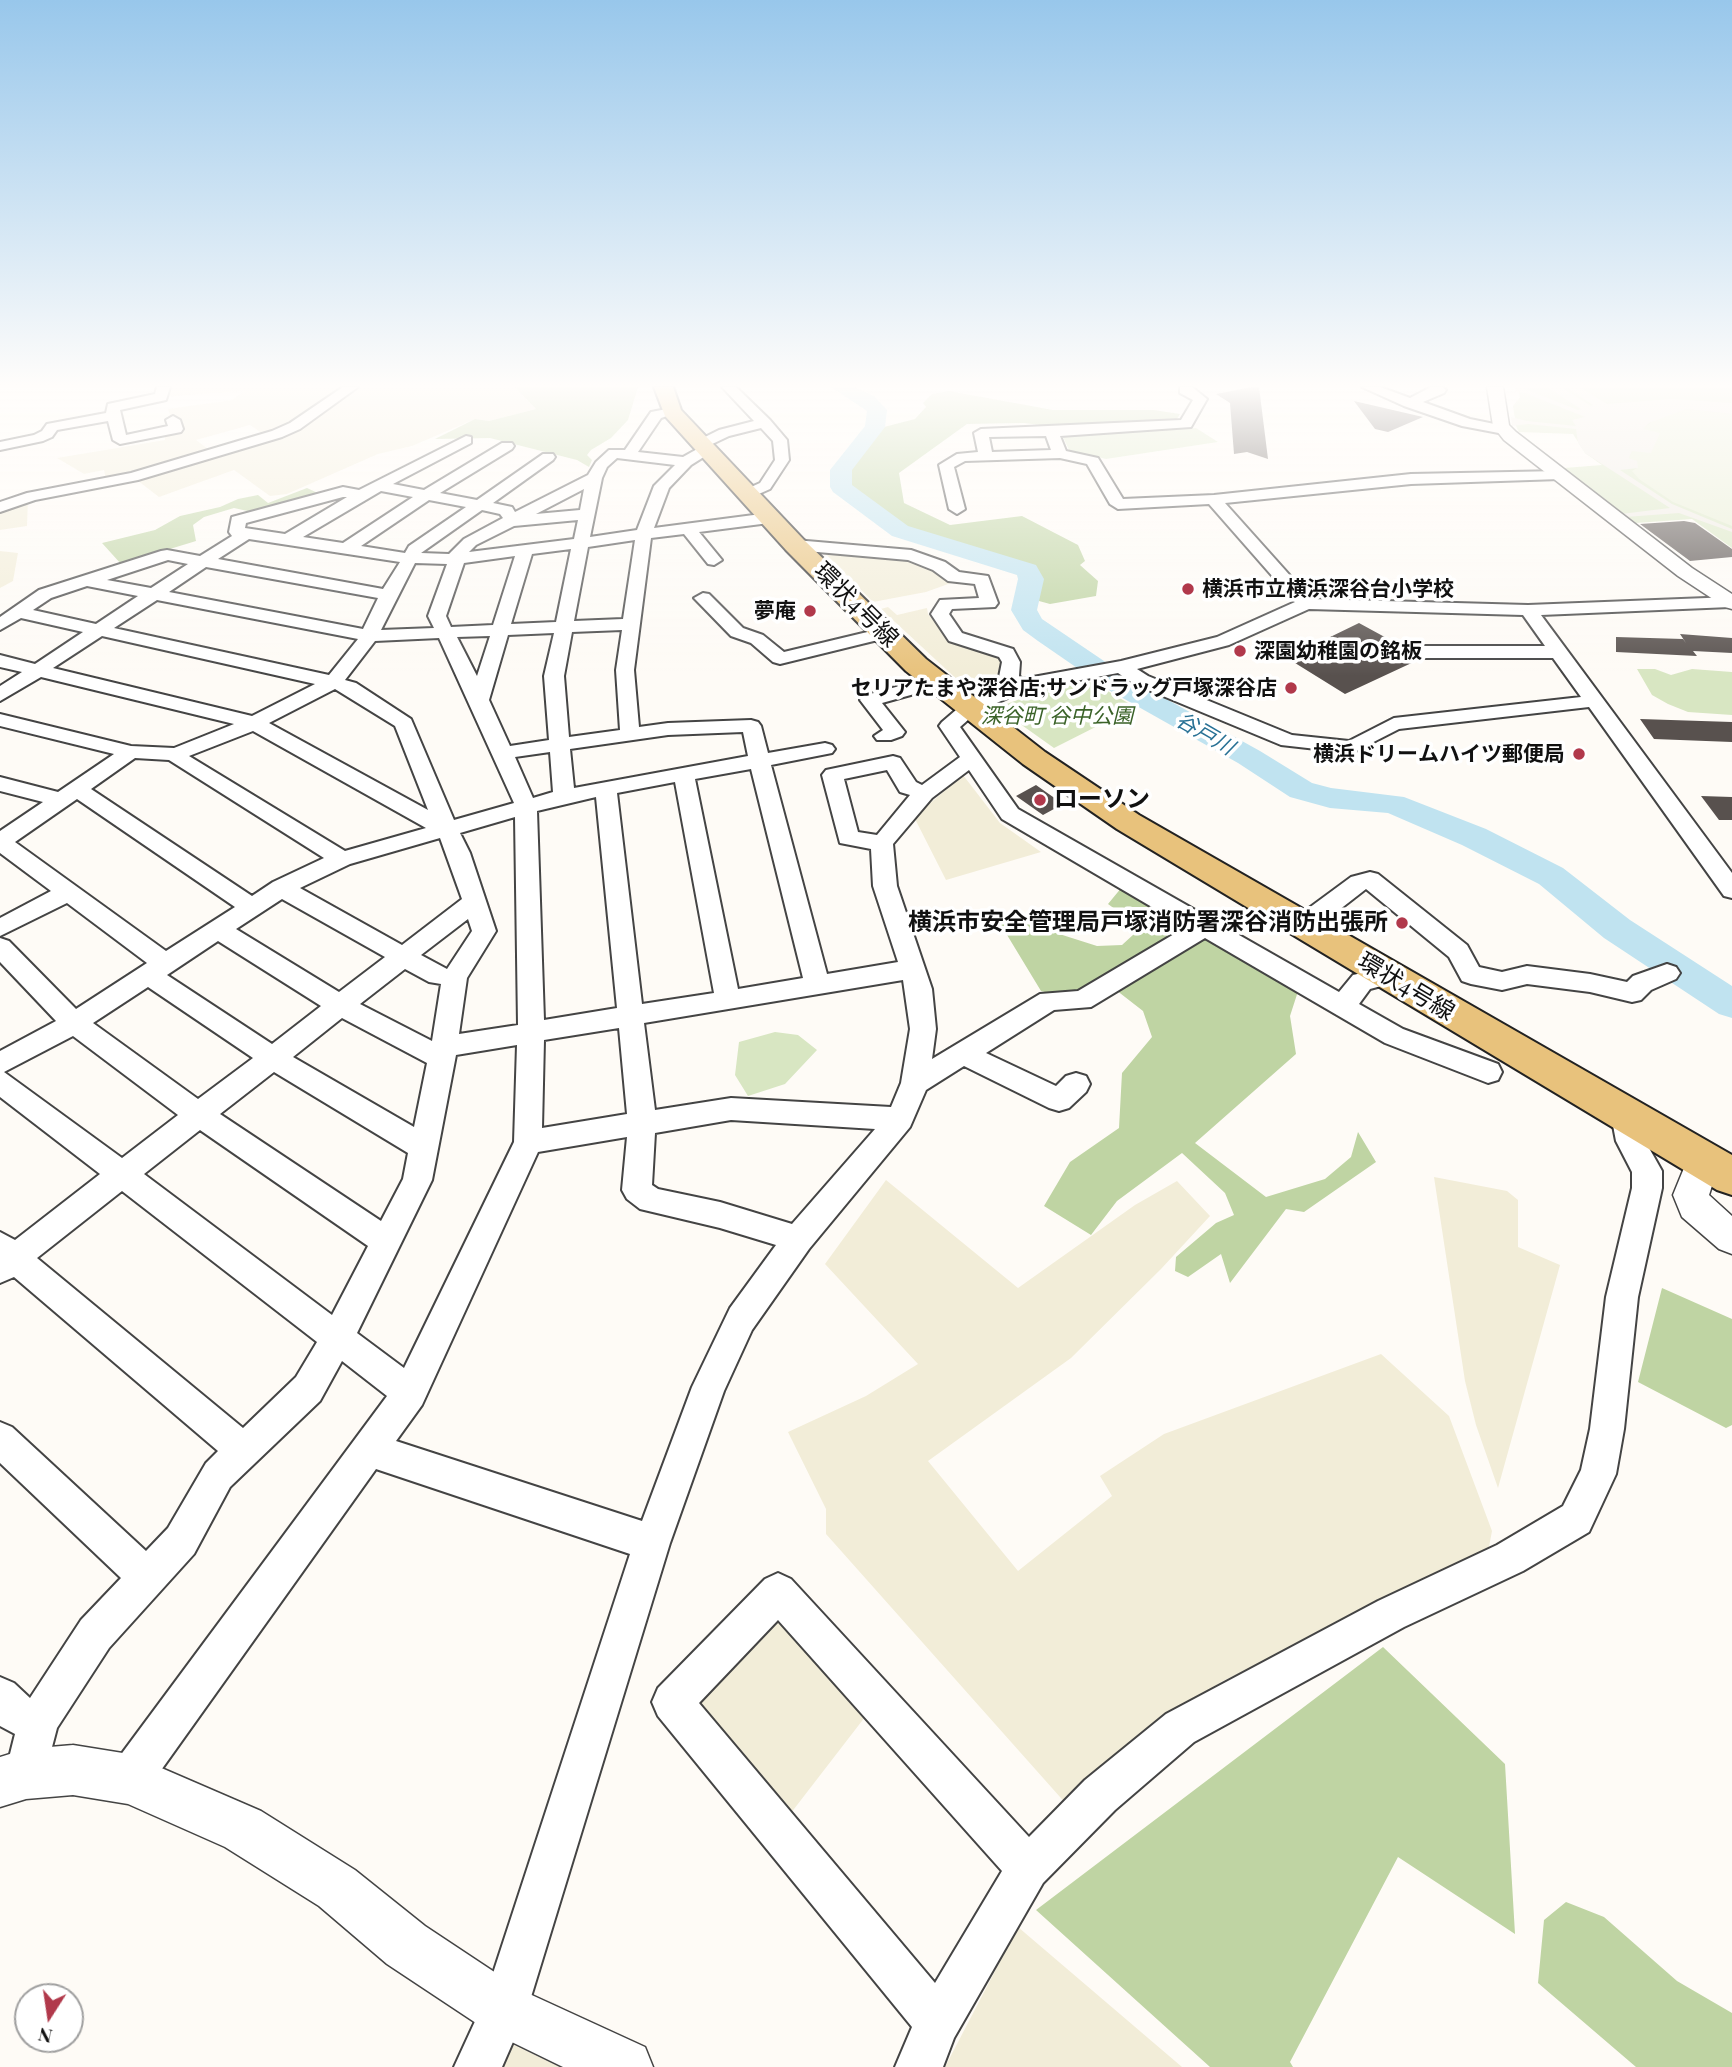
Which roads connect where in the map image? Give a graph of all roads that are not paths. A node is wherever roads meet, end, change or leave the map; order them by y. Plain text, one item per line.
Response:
1 (99, 483) edge
2 (385, 483) edge
3 (445, 483) edge
4 (510, 483) edge
5 (584, 483) edge
6 (593, 483) edge
7 (665, 483) edge
8 (734, 483) edge
9 (767, 483) edge
10 (950, 483) edge
11 (1106, 483) edge
12 (1369, 483) edge
13 (1571, 483) edge
14 (380, 486) junction
15 (747, 494) junction
16 (361, 495) junction
17 (426, 495) junction
18 (1214, 500) junction
19 (479, 505) junction
20 (0, 507) edge
21 (957, 509) dead end
22 (587, 514) junction
23 (769, 518) junction
24 (513, 521) junction
25 (687, 528) junction
26 (644, 533) junction
27 (245, 534) junction
28 (289, 539) junction
29 (583, 542) junction
30 (795, 545) junction
31 (348, 547) junction
32 (525, 550) junction
33 (408, 558) junction
34 (455, 559) junction
35 (714, 561) dead end
36 (203, 562) junction
37 (86, 581) junction
38 (154, 594) junction
39 (388, 595) junction
40 (703, 598) dead end
41 (1731, 603) edge
42 (1306, 604) junction
43 (1528, 610) junction
44 (21, 613) junction
45 (629, 624) junction
46 (0, 625) edge
47 (564, 627) junction
48 (503, 629) junction
49 (98, 630) junction
50 (445, 631) junction
51 (884, 633) junction
52 (369, 636) junction
53 (1421, 652) dead end
54 (1558, 652) junction
55 (0, 661) edge
56 (1117, 668) junction
57 (38, 670) junction
58 (1086, 672) joint
59 (332, 682) junction
60 (936, 682) junction
61 (1018, 686) junction
62 (0, 695) edge
63 (479, 700) junction
64 (1594, 701) junction
65 (970, 708) junction
66 (0, 720) edge
67 (254, 723) junction
68 (630, 735) junction
69 (884, 736) dead end
70 (560, 743) junction
71 (825, 749) dead end
72 (131, 751) junction
73 (501, 753) junction
74 (176, 754) junction
75 (760, 760) junction
76 (970, 760) junction
77 (684, 774) junction
78 (0, 784) edge
79 (606, 788) junction
80 (924, 793) junction
81 (68, 795) junction
82 (564, 796) junction
83 (526, 805) junction
84 (447, 830) junction
85 (0, 842) edge
86 (881, 843) junction
87 (342, 859) junction
88 (281, 888) junction
89 (1732, 890) edge
90 (69, 891) junction
91 (476, 900) junction
92 (251, 906) junction
93 (1303, 925) junction
94 (1205, 927) junction
95 (0, 928) edge
96 (217, 929) junction
97 (0, 947) edge
98 (403, 956) junction
99 (157, 969) junction
100 (914, 969) junction
101 (1667, 973) dead end
102 (438, 976) dead end
103 (1387, 976) junction
104 (817, 985) junction
105 (728, 1000) junction
106 (340, 1005) junction
107 (1342, 1006) junction
108 (630, 1016) junction
109 (74, 1023) junction
110 (531, 1032) junction
111 (443, 1052) junction
112 (964, 1054) junction
113 (272, 1058) junction
114 (0, 1063) edge
115 (1488, 1072) dead end
116 (0, 1082) edge
117 (915, 1083) junction
118 (1076, 1084) dead end
119 (199, 1115) junction
120 (1625, 1115) junction
121 (900, 1119) junction
122 (642, 1122) junction
123 (528, 1142) junction
124 (423, 1147) junction
125 (1718, 1169) edge
126 (121, 1175) junction
127 (1732, 1238) edge
128 (798, 1240) junction
129 (386, 1241) junction
130 (5, 1258) edge
131 (337, 1339) junction
132 (410, 1393) junction
133 (0, 1439) edge
134 (370, 1450) junction
135 (245, 1452) junction
136 (652, 1543) junction
137 (146, 1576) junction
138 (0, 1696) edge
139 (39, 1720) junction
140 (13, 1778) edge
141 (129, 1779) junction
142 (1028, 1868) junction
143 (504, 2010) junction
144 (938, 2022) junction
145 (478, 2067) edge
146 (625, 2067) edge
147 (919, 2067) edge

1 - 20 street
2 - 14 street
3 - 17 street
4 - 19 street
5 - 24 street
6 - 22 street
7 - 26 street
8 - 15 main road, 環状4号線
9 - 15 street
10 - 21 street
11 - 18 street
12 - 18 street
13 - 41 street
14 - 16 street
14 - 17 street
15 - 23 main road, 環状4号線
16 - 27 street
16 - 28 street
17 - 19 street
17 - 31 street
18 - 42 street
19 - 24 street
19 - 33 street
22 - 24 street
22 - 29 street
23 - 25 street
23 - 30 main road, 環状4号線
24 - 34 street
25 - 26 street
25 - 35 street
26 - 29 street
26 - 45 street
27 - 28 street
27 - 36 street
28 - 31 street
29 - 32 street
29 - 47 street
30 - 51 main road, 環状4号線
30 - 61 street
31 - 33 street
32 - 34 street
32 - 48 street
33 - 34 street
33 - 39 street
34 - 50 street
36 - 37 street
36 - 38 street
36 - 39 street
37 - 38 street
37 - 44 street
38 - 49 street
38 - 52 street
39 - 52 street
40 - 51 street
41 - 43 street
42 - 43 street
42 - 56 street
43 - 54 street
44 - 46 street
44 - 49 street
45 - 47 street
45 - 68 street
47 - 48 street
47 - 70 street
48 - 50 street
48 - 63 street
49 - 57 street
49 - 59 street
50 - 52 street
50 - 63 street
51 - 60 main road, 環状4号線
52 - 59 street
53 - 54 street
54 - 64 street
55 - 57 street
56 - 58 street
56 - 64 street
57 - 62 street
57 - 67 street
58 - 61 street
59 - 67 street
59 - 84 street
60 - 65 main road, 環状4号線
60 - 69 street
61 - 65 street
63 - 73 street
64 - 89 street
65 - 76 street
65 - 93 main road, 環状4号線
66 - 72 street
67 - 74 street
67 - 84 street
68 - 70 street
68 - 75 street
70 - 73 street
70 - 82 street
71 - 75 street
72 - 74 street
72 - 81 street
73 - 83 street
74 - 87 street
75 - 77 street
75 - 104 street
76 - 80 street
76 - 94 street
77 - 79 street
77 - 105 street
78 - 81 street
79 - 82 street
79 - 108 street
80 - 86 street
80 - 86 street
81 - 85 street
81 - 92 street
82 - 83 street
83 - 84 street
83 - 110 street
84 - 87 street
84 - 91 street
85 - 90 street
86 - 100 street
87 - 88 street
88 - 92 street
88 - 98 street
90 - 95 street
90 - 99 street
91 - 98 street
91 - 111 street
92 - 96 street
93 - 101 street
93 - 103 main road, 環状4号線
94 - 107 street
94 - 112 street
96 - 99 street
96 - 106 street
97 - 109 street
98 - 102 street
98 - 106 street
99 - 109 street
99 - 113 street
100 - 104 street
100 - 117 street
103 - 107 street
103 - 120 main road, 環状4号線
104 - 105 street
105 - 108 street
106 - 111 street
106 - 113 street
107 - 115 street
108 - 110 street
108 - 122 street
109 - 114 street
109 - 119 street
110 - 111 street
110 - 123 street
111 - 124 street
112 - 117 street
112 - 118 street
113 - 119 street
113 - 124 street
116 - 126 street
117 - 121 street
119 - 126 street
119 - 129 street
120 - 125 main road, 環状4号線
120 - 142 street
121 - 122 street
121 - 128 street
122 - 123 street
122 - 128 street
123 - 132 street
124 - 129 street
125 - 127 street
126 - 130 street
126 - 131 street
128 - 136 street
129 - 131 street
130 - 135 street
131 - 132 street
131 - 135 street
132 - 134 street
133 - 137 street
134 - 136 street
134 - 141 street
135 - 137 street
136 - 143 street
137 - 139 street
138 - 139 street
139 - 140 street
140 - 141 street
141 - 143 street
142 - 144 street
142 - 144 street
143 - 145 street
143 - 146 street
144 - 147 street

